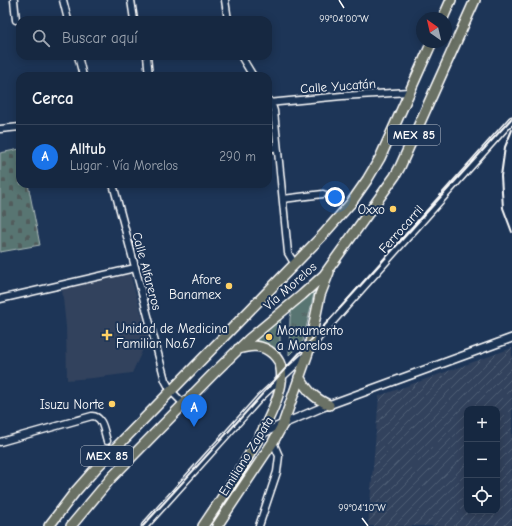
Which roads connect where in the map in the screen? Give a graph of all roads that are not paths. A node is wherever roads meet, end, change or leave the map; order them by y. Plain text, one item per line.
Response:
1 (14, 0) edge
2 (63, 0) edge
3 (131, 0) edge
4 (225, 0) edge
5 (451, 0) edge
6 (475, 0) edge
7 (446, 12) edge
8 (67, 16) edge
9 (133, 16) edge
10 (227, 16) edge
11 (16, 20) dead end
12 (429, 48) edge
13 (79, 60) edge
14 (147, 60) edge
15 (243, 60) edge
16 (83, 72) edge
17 (149, 72) edge
18 (251, 72) edge
19 (409, 92) junction
20 (272, 101) edge
21 (272, 107) edge
22 (512, 120) edge
23 (16, 127) edge
24 (0, 129) edge
25 (277, 147) junction
26 (272, 148) edge
27 (114, 188) edge
28 (324, 194) dead end
29 (283, 199) junction
30 (335, 260) junction
31 (295, 264) junction
32 (135, 268) junction
33 (0, 299) edge
34 (512, 338) edge
35 (238, 349) junction
36 (308, 353) junction
37 (300, 377) junction
38 (281, 378) junction
39 (171, 391) junction
40 (184, 404) junction
41 (329, 405) junction
42 (283, 424) junction
43 (261, 434) junction
44 (107, 441) dead end
45 (0, 442) edge
46 (273, 442) junction
47 (49, 526) edge
48 (71, 526) edge
49 (145, 526) edge
50 (203, 526) edge
51 (217, 526) edge
52 (259, 526) edge

1 - 11 street
2 - 8 street
3 - 9 street
4 - 10 street
5 - 7 main road
6 - 30 main road, Vía Morelos / MEX 85
12 - 19 main road, Vía Morelos / MEX 85
13 - 16 street
14 - 17 street
15 - 18 street
19 - 20 street, Calle Yucatán
19 - 31 main road, Vía Morelos / MEX 85
21 - 25 street
22 - 36 street, Ferrocarril
23 - 24 street
25 - 26 street
25 - 29 street
27 - 32 street, Calle Alfareros
28 - 29 street
29 - 31 street
30 - 35 main road, Vía Morelos / MEX 85
30 - 36 main road, Emiliano Zapata
31 - 39 main road, Vía Morelos / MEX 85
32 - 33 street
32 - 39 street, Calle Alfareros
34 - 41 street
35 - 38 main road, Emiliano Zapata
35 - 40 main road, Vía Morelos / MEX 85
36 - 37 main road, Emiliano Zapata
36 - 38 street, Ferrocarril
37 - 41 main road
37 - 42 main road, Emiliano Zapata
38 - 43 main road, Emiliano Zapata
38 - 49 street, Ferrocarril
39 - 40 street, Calle Alfareros
39 - 47 main road, Vía Morelos / MEX 85
40 - 48 main road, Vía Morelos / MEX 85
41 - 42 street
42 - 43 street
42 - 46 main road, Emiliano Zapata
43 - 50 main road, Emiliano Zapata
44 - 45 street
46 - 51 main road, Emiliano Zapata
46 - 52 street

